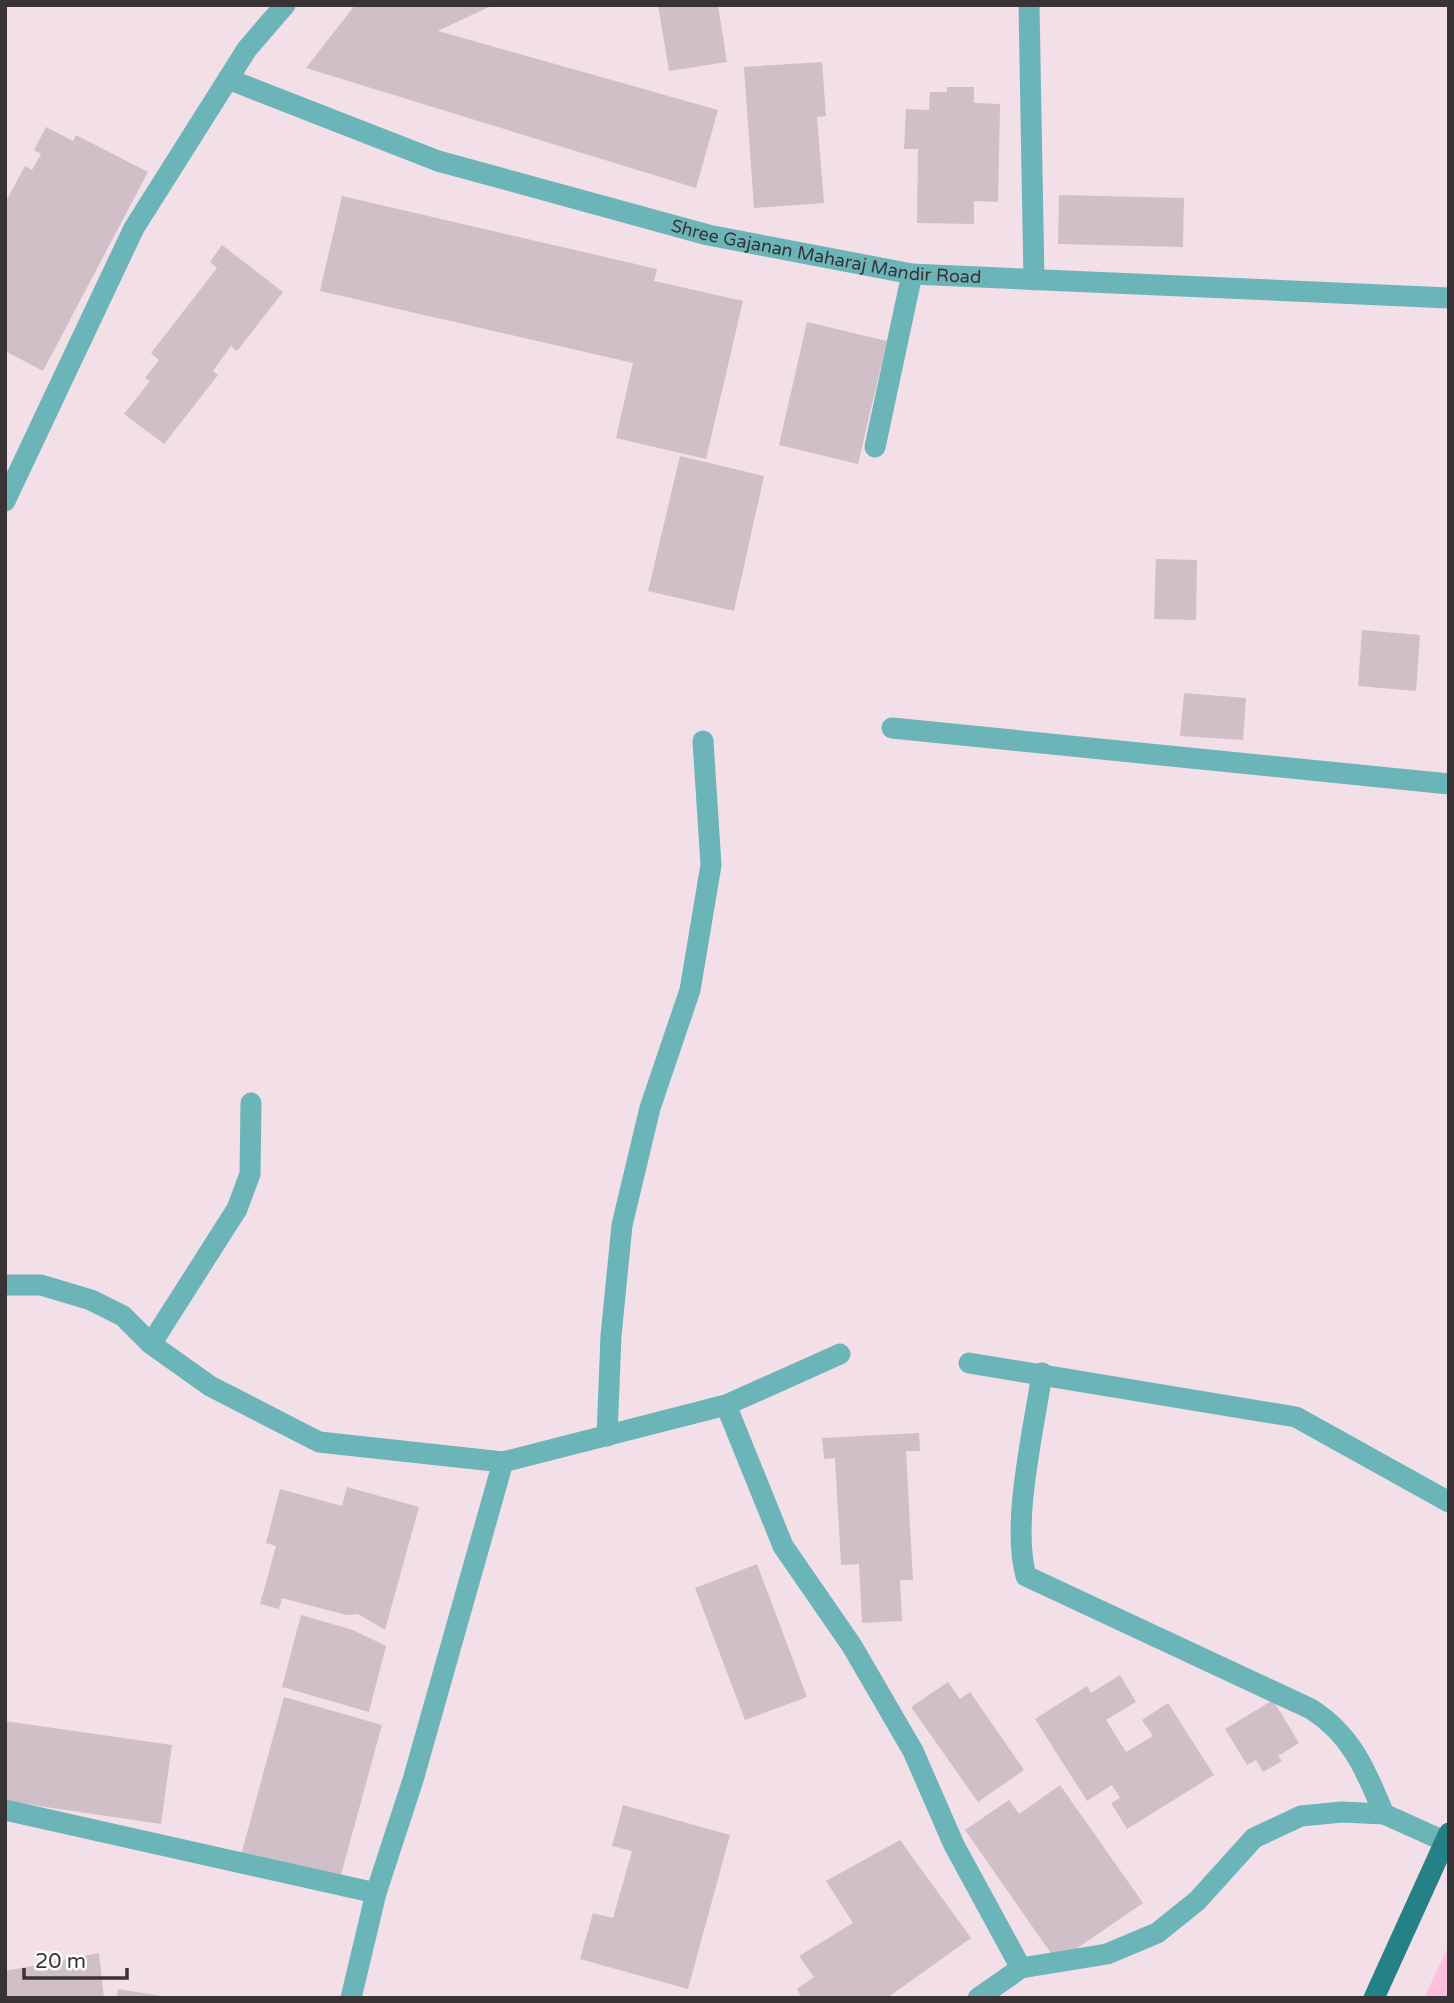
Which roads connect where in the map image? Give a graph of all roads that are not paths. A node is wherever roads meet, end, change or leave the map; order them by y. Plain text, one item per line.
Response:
1 (285, 5) edge
2 (1029, 5) edge
3 (228, 79) junction
4 (912, 274) junction
5 (1034, 280) junction
6 (1449, 298) edge
7 (876, 447) dead end
8 (5, 501) edge
9 (892, 728) dead end
10 (703, 741) dead end
11 (1449, 784) edge
12 (251, 1103) dead end
13 (5, 1285) edge
14 (151, 1344) junction
15 (840, 1354) dead end
16 (969, 1363) dead end
17 (1042, 1373) junction
18 (726, 1405) junction
19 (607, 1436) junction
20 (503, 1462) junction
21 (1449, 1502) edge
22 (5, 1810) edge
23 (1384, 1814) junction
24 (1447, 1837) edge
25 (376, 1893) junction
26 (1021, 1968) junction
27 (351, 1998) edge
28 (978, 1998) edge
29 (1374, 1998) edge

1 - 3 street
2 - 5 street
3 - 4 street, Shree Gajanan Maharaj Mandir Road
3 - 8 street
4 - 5 street, Shree Gajanan Maharaj Mandir Road
4 - 7 street
5 - 6 street, Shree Gajanan Maharaj Mandir Road
9 - 11 street
10 - 19 street
12 - 14 street
13 - 14 street
14 - 20 street
15 - 18 street
16 - 17 street
17 - 21 street
17 - 23 street
18 - 19 street
18 - 26 street
19 - 20 street
20 - 25 street
22 - 25 street
23 - 24 street
23 - 26 street
24 - 29 main road
25 - 27 street
26 - 28 street

